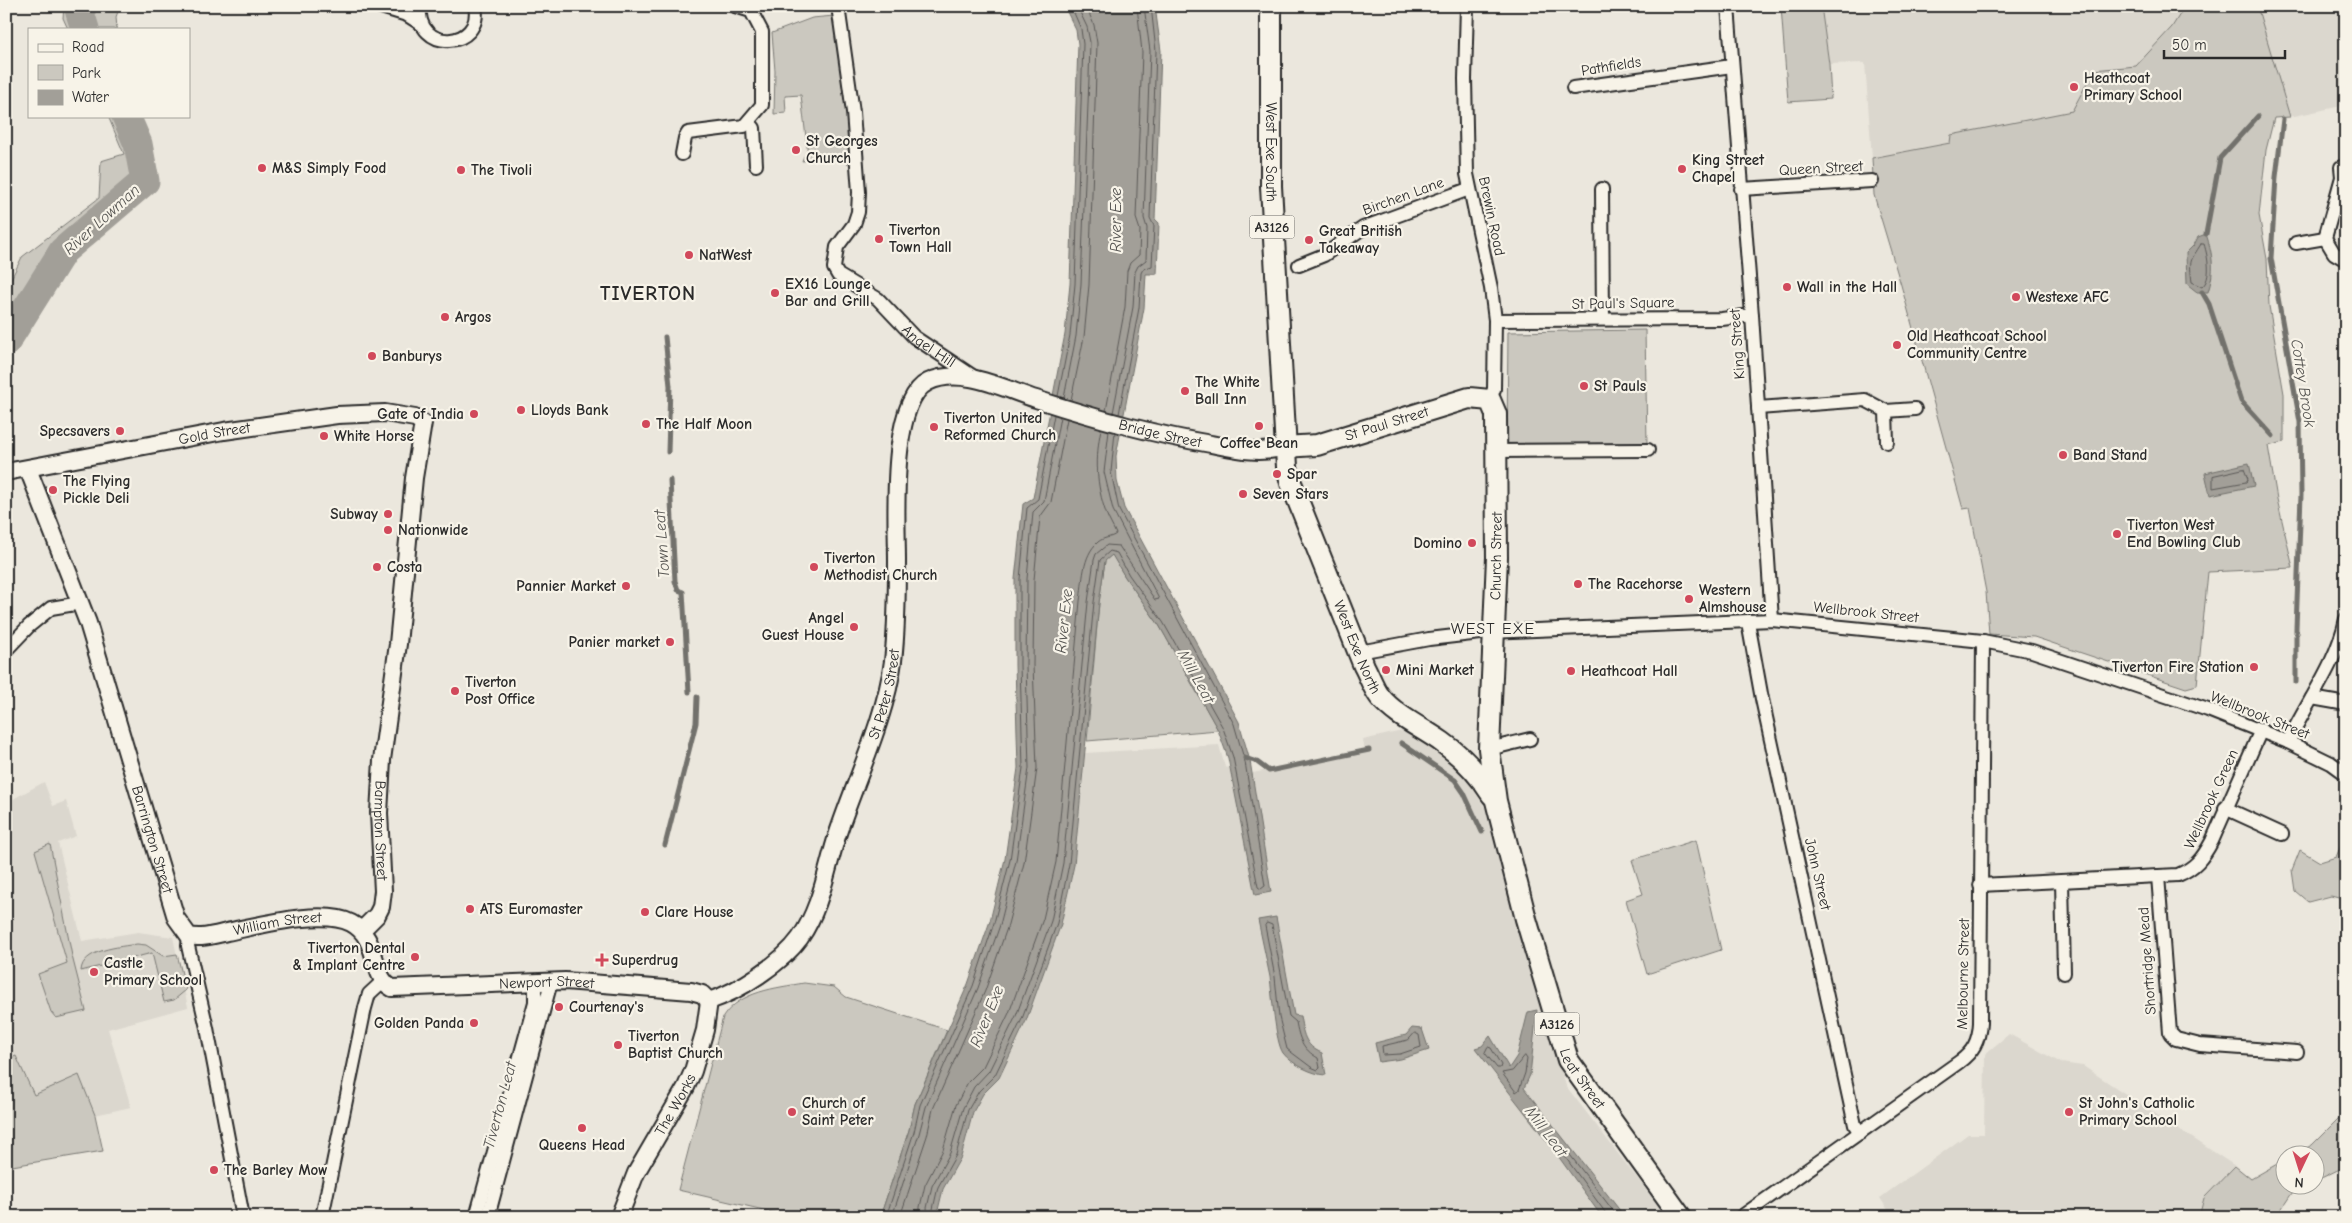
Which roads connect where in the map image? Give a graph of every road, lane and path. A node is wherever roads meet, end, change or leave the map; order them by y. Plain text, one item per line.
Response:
1 (378, 6) edge
2 (420, 6) edge
3 (476, 6) edge
4 (735, 6) edge
5 (838, 6) edge
6 (1271, 6) edge
7 (1467, 6) edge
8 (1728, 6) edge
9 (421, 24) junction
10 (1732, 66) junction
11 (1573, 88) dead end
12 (748, 122) junction
13 (682, 154) dead end
14 (756, 165) dead end
15 (2341, 167) dead end
16 (1872, 181) dead end
17 (1469, 189) junction
18 (1602, 189) dead end
19 (1741, 189) junction
20 (2326, 238) junction
21 (2296, 243) dead end
22 (2346, 260) edge
23 (1299, 265) dead end
24 (1752, 315) junction
25 (1604, 319) junction
26 (1495, 320) junction
27 (978, 380) junction
28 (1038, 400) joint
29 (1490, 400) junction
30 (1758, 408) junction
31 (1915, 409) dead end
32 (1886, 411) junction
33 (423, 423) joint
34 (1887, 442) dead end
35 (1284, 447) junction
36 (1648, 450) dead end
37 (1496, 451) junction
38 (28, 469) junction
39 (6, 472) edge
40 (81, 603) junction
41 (2346, 619) edge
42 (1772, 620) junction
43 (1748, 622) junction
44 (1494, 632) junction
45 (1983, 641) junction
46 (6, 650) edge
47 (1359, 652) junction
48 (2312, 698) junction
49 (2346, 704) edge
50 (1489, 715) junction
51 (2261, 730) junction
52 (1530, 738) dead end
53 (2288, 742) junction
54 (1489, 749) junction
55 (1464, 760) junction
56 (2346, 774) edge
57 (1496, 801) junction
58 (2225, 808) junction
59 (2282, 834) dead end
60 (2158, 876) junction
61 (2062, 881) junction
62 (1980, 885) junction
63 (362, 930) junction
64 (189, 936) junction
65 (2064, 972) dead end
66 (383, 980) junction
67 (543, 982) junction
68 (709, 1001) junction
69 (2297, 1052) dead end
70 (1860, 1133) junction
71 (243, 1217) edge
72 (322, 1217) edge
73 (476, 1217) edge
74 (488, 1217) edge
75 (619, 1217) edge
76 (1681, 1217) edge
77 (1741, 1217) edge

1 - 9 street
2 - 9 street
3 - 9 street
4 - 12 street
5 - 27 street, Angel Hill
6 - 35 main road, West Exe South / A3126
7 - 17 street, Brewin Road
8 - 10 street, King Street
10 - 11 street, Pathfields
10 - 19 street, King Street
12 - 13 street
12 - 14 street
15 - 20 street
16 - 19 street, Queen Street
17 - 23 street, Birchen Lane
17 - 26 street, Brewin Road
18 - 25 street
19 - 24 street, King Street
20 - 21 street
20 - 22 street
24 - 25 street, St Paul's Square
24 - 30 street, King Street
25 - 26 street, St Paul's Square
26 - 29 street, Brewin Road
27 - 28 street, Angel Hill
27 - 68 street, St Peter Street
28 - 35 street, Bridge Street
29 - 35 main road, St Paul Street
29 - 37 main road, Church Street / A3126
30 - 32 street
30 - 42 street, King Street
31 - 32 street
32 - 34 street
33 - 38 street, Gold Street
33 - 63 street, Bampton Street
35 - 47 main road, West Exe North / A3126
36 - 37 street
37 - 44 main road, Church Street / A3126
38 - 39 street, Gold Street
38 - 40 street, Barrington Street
40 - 46 street
40 - 64 street, Barrington Street
41 - 48 street
42 - 43 street, Wellbrook Street
42 - 45 street, Wellbrook Street
43 - 44 street, Wellbrook Street
43 - 70 street, John Street
44 - 47 street, Wellbrook Street
44 - 50 main road, Church Street / A3126
45 - 51 street, Wellbrook Street
45 - 62 street, Melbourne Street
47 - 55 main road, West Exe North / A3126
48 - 49 street
48 - 53 street
50 - 54 main road, Church Street / A3126
50 - 55 main road
51 - 53 street, Wellbrook Street
51 - 58 street, Wellbrook Green
52 - 54 street
53 - 56 street, Wellbrook Street
54 - 57 main road, Church Street / A3126
55 - 57 main road, West Exe North / A3126
57 - 76 main road, Leat Street / A3126
58 - 59 street
58 - 60 street, Wellbrook Green
60 - 61 street, Wellbrook Green
60 - 69 street, Shortridge Mead
61 - 62 street, Wellbrook Green
61 - 65 street
62 - 70 street, Melbourne Street
63 - 64 street, William Street
63 - 66 street
64 - 71 street, Barrington Street
66 - 67 street, Newport Street
66 - 72 street
67 - 68 street, Newport Street
67 - 73 street
67 - 74 street
68 - 75 street, The Works
70 - 77 street, Melbourne Street

